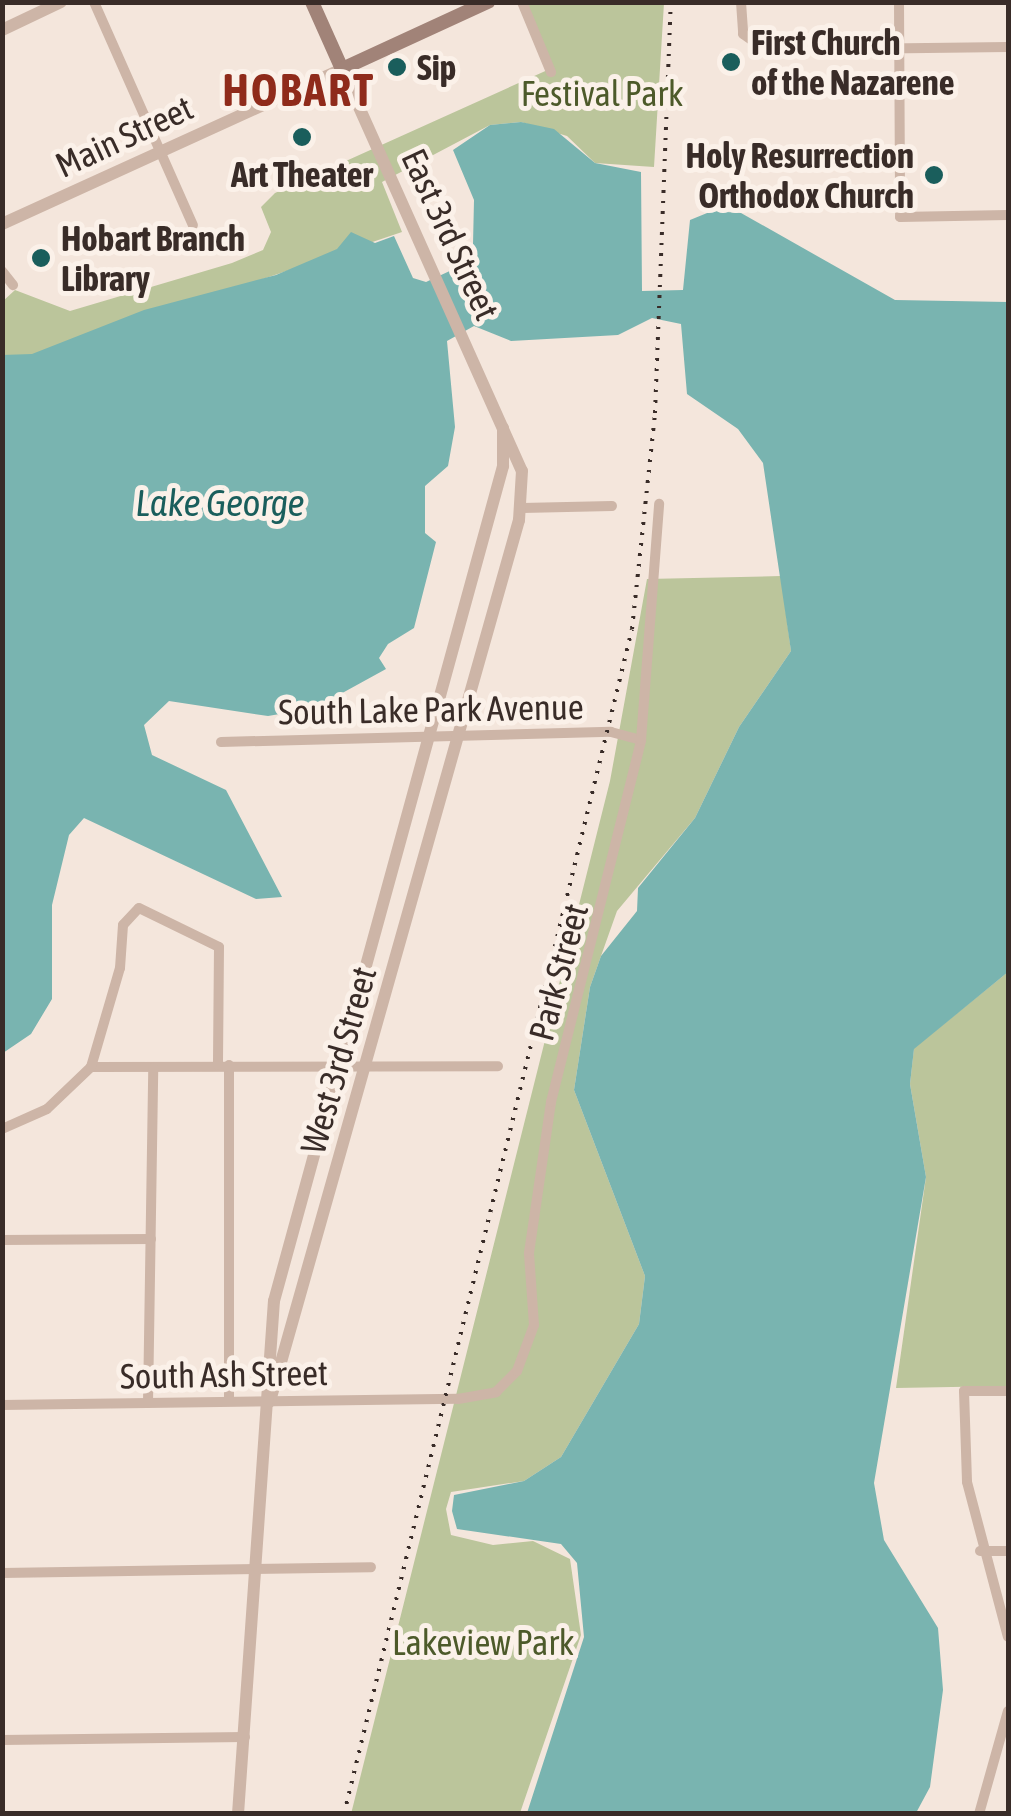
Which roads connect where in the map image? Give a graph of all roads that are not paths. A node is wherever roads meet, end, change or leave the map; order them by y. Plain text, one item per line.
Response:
1 (61, 2) edge
2 (94, 2) edge
3 (312, 2) edge
4 (488, 2) edge
5 (522, 2) edge
6 (741, 2) edge
7 (899, 2) edge
8 (2, 30) edge
9 (1008, 47) edge
10 (899, 50) junction
11 (342, 69) junction
12 (551, 72) dead end
13 (161, 151) junction
14 (1008, 215) edge
15 (2, 224) edge
16 (192, 225) dead end
17 (2, 270) edge
18 (13, 285) dead end
19 (502, 426) junction
20 (659, 504) dead end
21 (612, 506) dead end
22 (522, 508) junction
23 (430, 734) junction
24 (461, 734) junction
25 (641, 740) junction
26 (221, 742) dead end
27 (338, 1063) junction
28 (369, 1063) junction
29 (223, 1065) junction
30 (498, 1066) dead end
31 (91, 1068) junction
32 (153, 1068) junction
33 (2, 1128) edge
34 (150, 1238) junction
35 (2, 1240) edge
36 (1008, 1391) edge
37 (447, 1398) joint
38 (229, 1400) junction
39 (270, 1401) junction
40 (148, 1403) junction
41 (2, 1405) edge
42 (980, 1551) junction
43 (1008, 1551) edge
44 (370, 1566) dead end
45 (257, 1570) junction
46 (2, 1573) edge
47 (1008, 1637) edge
48 (1008, 1711) edge
49 (1008, 1720) edge
50 (244, 1737) junction
51 (2, 1740) edge
52 (238, 1814) edge
53 (979, 1814) edge

1 - 8 street
2 - 13 street
3 - 11 main road
4 - 11 main road, Main Street
5 - 12 street
6 - 10 street
7 - 10 street
9 - 10 street
10 - 14 street
11 - 13 street, Main Street
11 - 19 street, East 3rd Street
13 - 15 street, Main Street
13 - 16 street
17 - 18 street
19 - 22 street, East 3rd Street
19 - 23 street, East 3rd Street
20 - 25 street, Park Street
21 - 22 street
22 - 24 street, East 3rd Street
23 - 24 street, South Lake Park Avenue
23 - 26 street, South Lake Park Avenue
23 - 27 street, West 3rd Street
24 - 25 street, South Lake Park Avenue
24 - 28 street, West 3rd Street
25 - 37 street, Park Street
27 - 28 street
27 - 29 street
27 - 39 street, West 3rd Street
28 - 30 street
28 - 39 street, West 3rd Street
29 - 31 street
29 - 32 street
29 - 38 street
31 - 32 street
31 - 33 street
32 - 34 street
34 - 35 street
34 - 40 street
36 - 42 street
37 - 39 street, South Ash Street
38 - 39 street, South Ash Street
38 - 40 street, South Ash Street
39 - 45 street, West 3rd Street
40 - 41 street, South Ash Street
42 - 43 street
42 - 47 street
44 - 45 street
45 - 46 street
45 - 50 street, West 3rd Street
48 - 49 street
49 - 53 street
50 - 51 street
50 - 52 street, West 3rd Street

